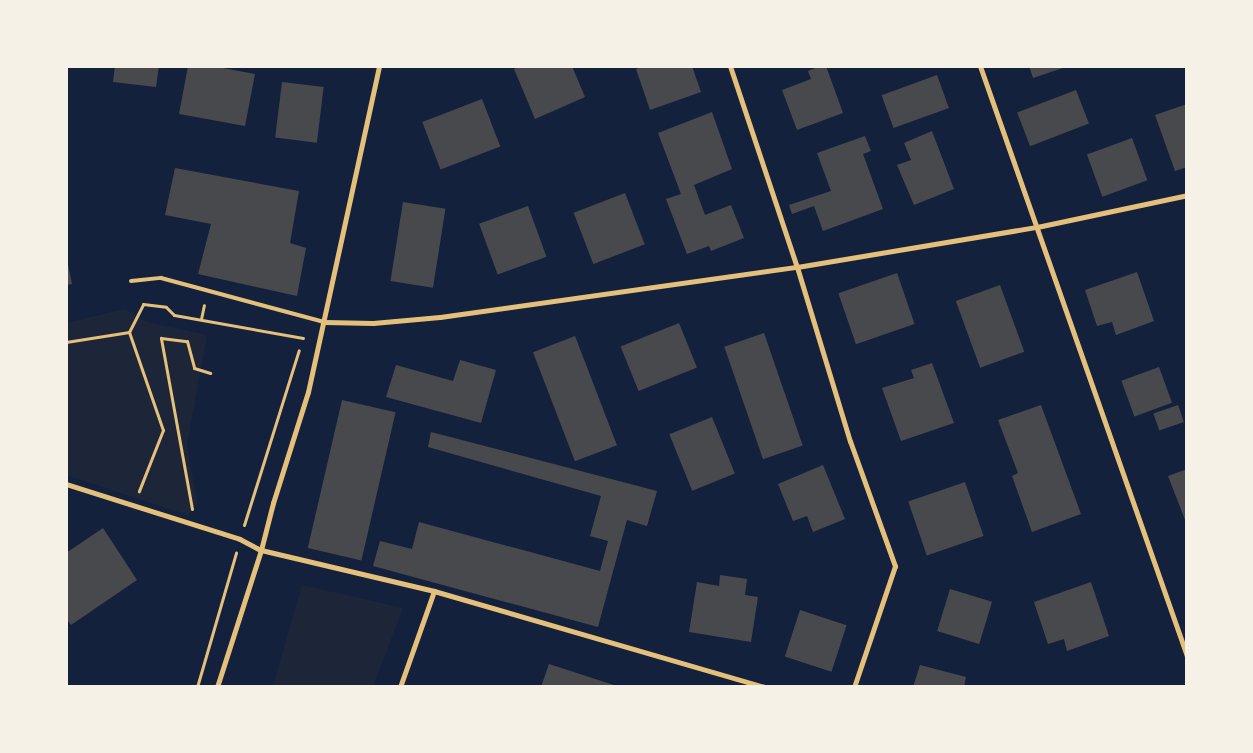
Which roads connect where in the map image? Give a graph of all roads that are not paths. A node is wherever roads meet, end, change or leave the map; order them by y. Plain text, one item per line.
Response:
1 (379, 66) edge
2 (730, 66) edge
3 (980, 66) edge
4 (1187, 195) edge
5 (1036, 227) junction
6 (797, 267) junction
7 (131, 281) dead end
8 (324, 322) junction
9 (66, 484) edge
10 (261, 550) junction
11 (434, 592) junction
12 (1187, 656) edge
13 (217, 687) edge
14 (400, 687) edge
15 (764, 687) edge
16 (854, 687) edge

1 - 8 street
2 - 6 street
3 - 5 street
4 - 5 street
5 - 6 street
5 - 12 street
6 - 8 street
6 - 16 street
7 - 8 lane
8 - 10 street
9 - 10 street
10 - 11 street
10 - 13 street
11 - 14 street
11 - 15 street

